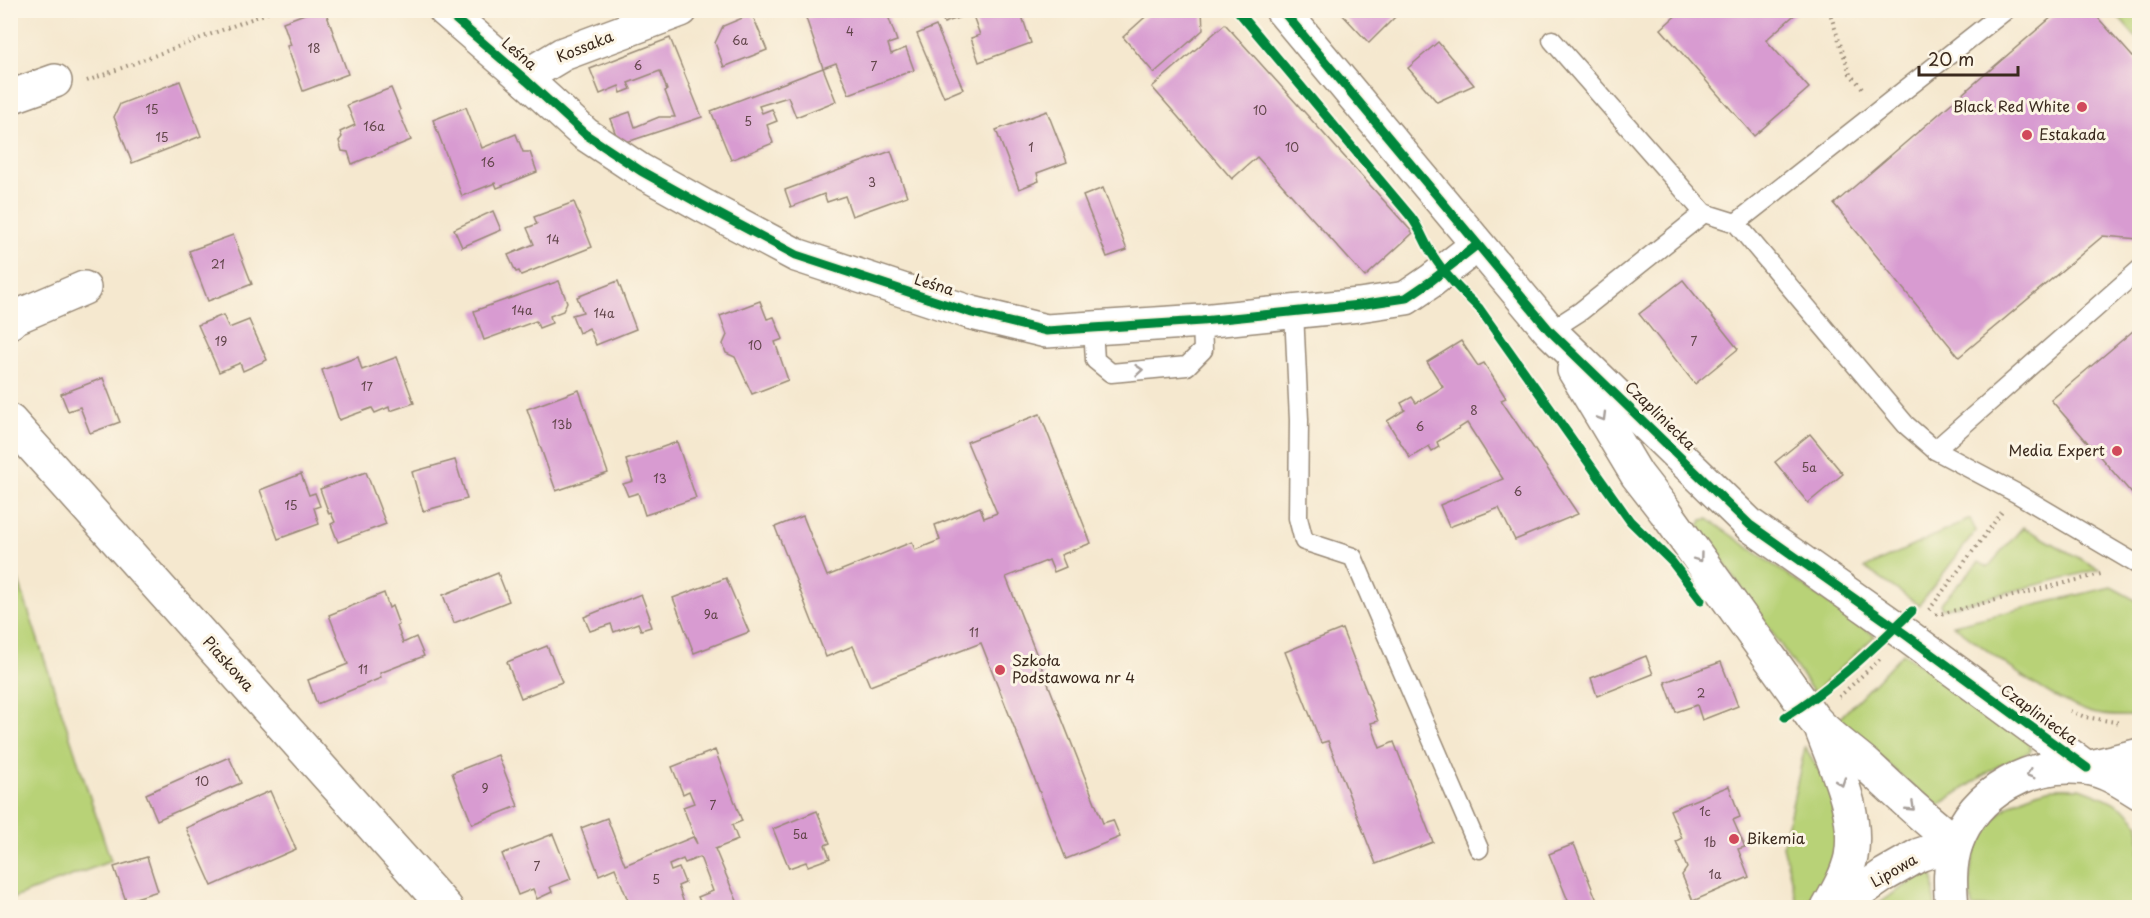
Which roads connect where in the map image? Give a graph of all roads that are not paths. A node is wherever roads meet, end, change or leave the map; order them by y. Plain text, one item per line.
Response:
1 (445, 10) edge
2 (681, 10) edge
3 (1282, 10) edge
4 (2006, 10) edge
5 (1552, 40) dead end
6 (55, 81) road end
7 (527, 81) junction
8 (10, 97) edge
9 (1704, 213) junction
10 (1736, 223) junction
11 (1477, 245) junction
12 (2139, 269) edge
13 (84, 288) dead end
14 (1294, 312) junction
15 (1203, 321) junction
16 (10, 322) edge
17 (1093, 329) junction
18 (1550, 331) junction
19 (10, 421) edge
20 (1935, 450) junction
21 (2139, 565) edge
22 (1827, 714) junction
23 (2139, 755) edge
24 (2087, 768) junction
25 (2139, 794) edge
26 (1956, 843) junction
27 (1479, 849) dead end
28 (446, 908) edge
29 (1828, 908) edge
30 (1836, 908) edge
31 (1952, 908) edge

1 - 7 street, Leśna
2 - 7 street, Kossaka
3 - 11 street, Czapliniecka
4 - 10 lane
5 - 9 lane
6 - 8 street
7 - 17 street, Leśna
9 - 10 lane
9 - 18 lane
10 - 20 lane
11 - 14 street, Leśna
11 - 18 street, Czapliniecka
12 - 20 lane
13 - 16 street
14 - 15 street, Leśna
14 - 27 lane
15 - 17 street, Leśna
17 -> 15 lane
18 -> 22 street, Czapliniecka
18 - 24 street, Czapliniecka
19 - 28 street, Piaskowa
20 - 21 lane
22 -> 26 street, Czapliniecka
22 -> 29 street
23 - 24 street
24 - 25 street
24 -> 26 street
26 - 30 street, Lipowa
26 - 31 street

